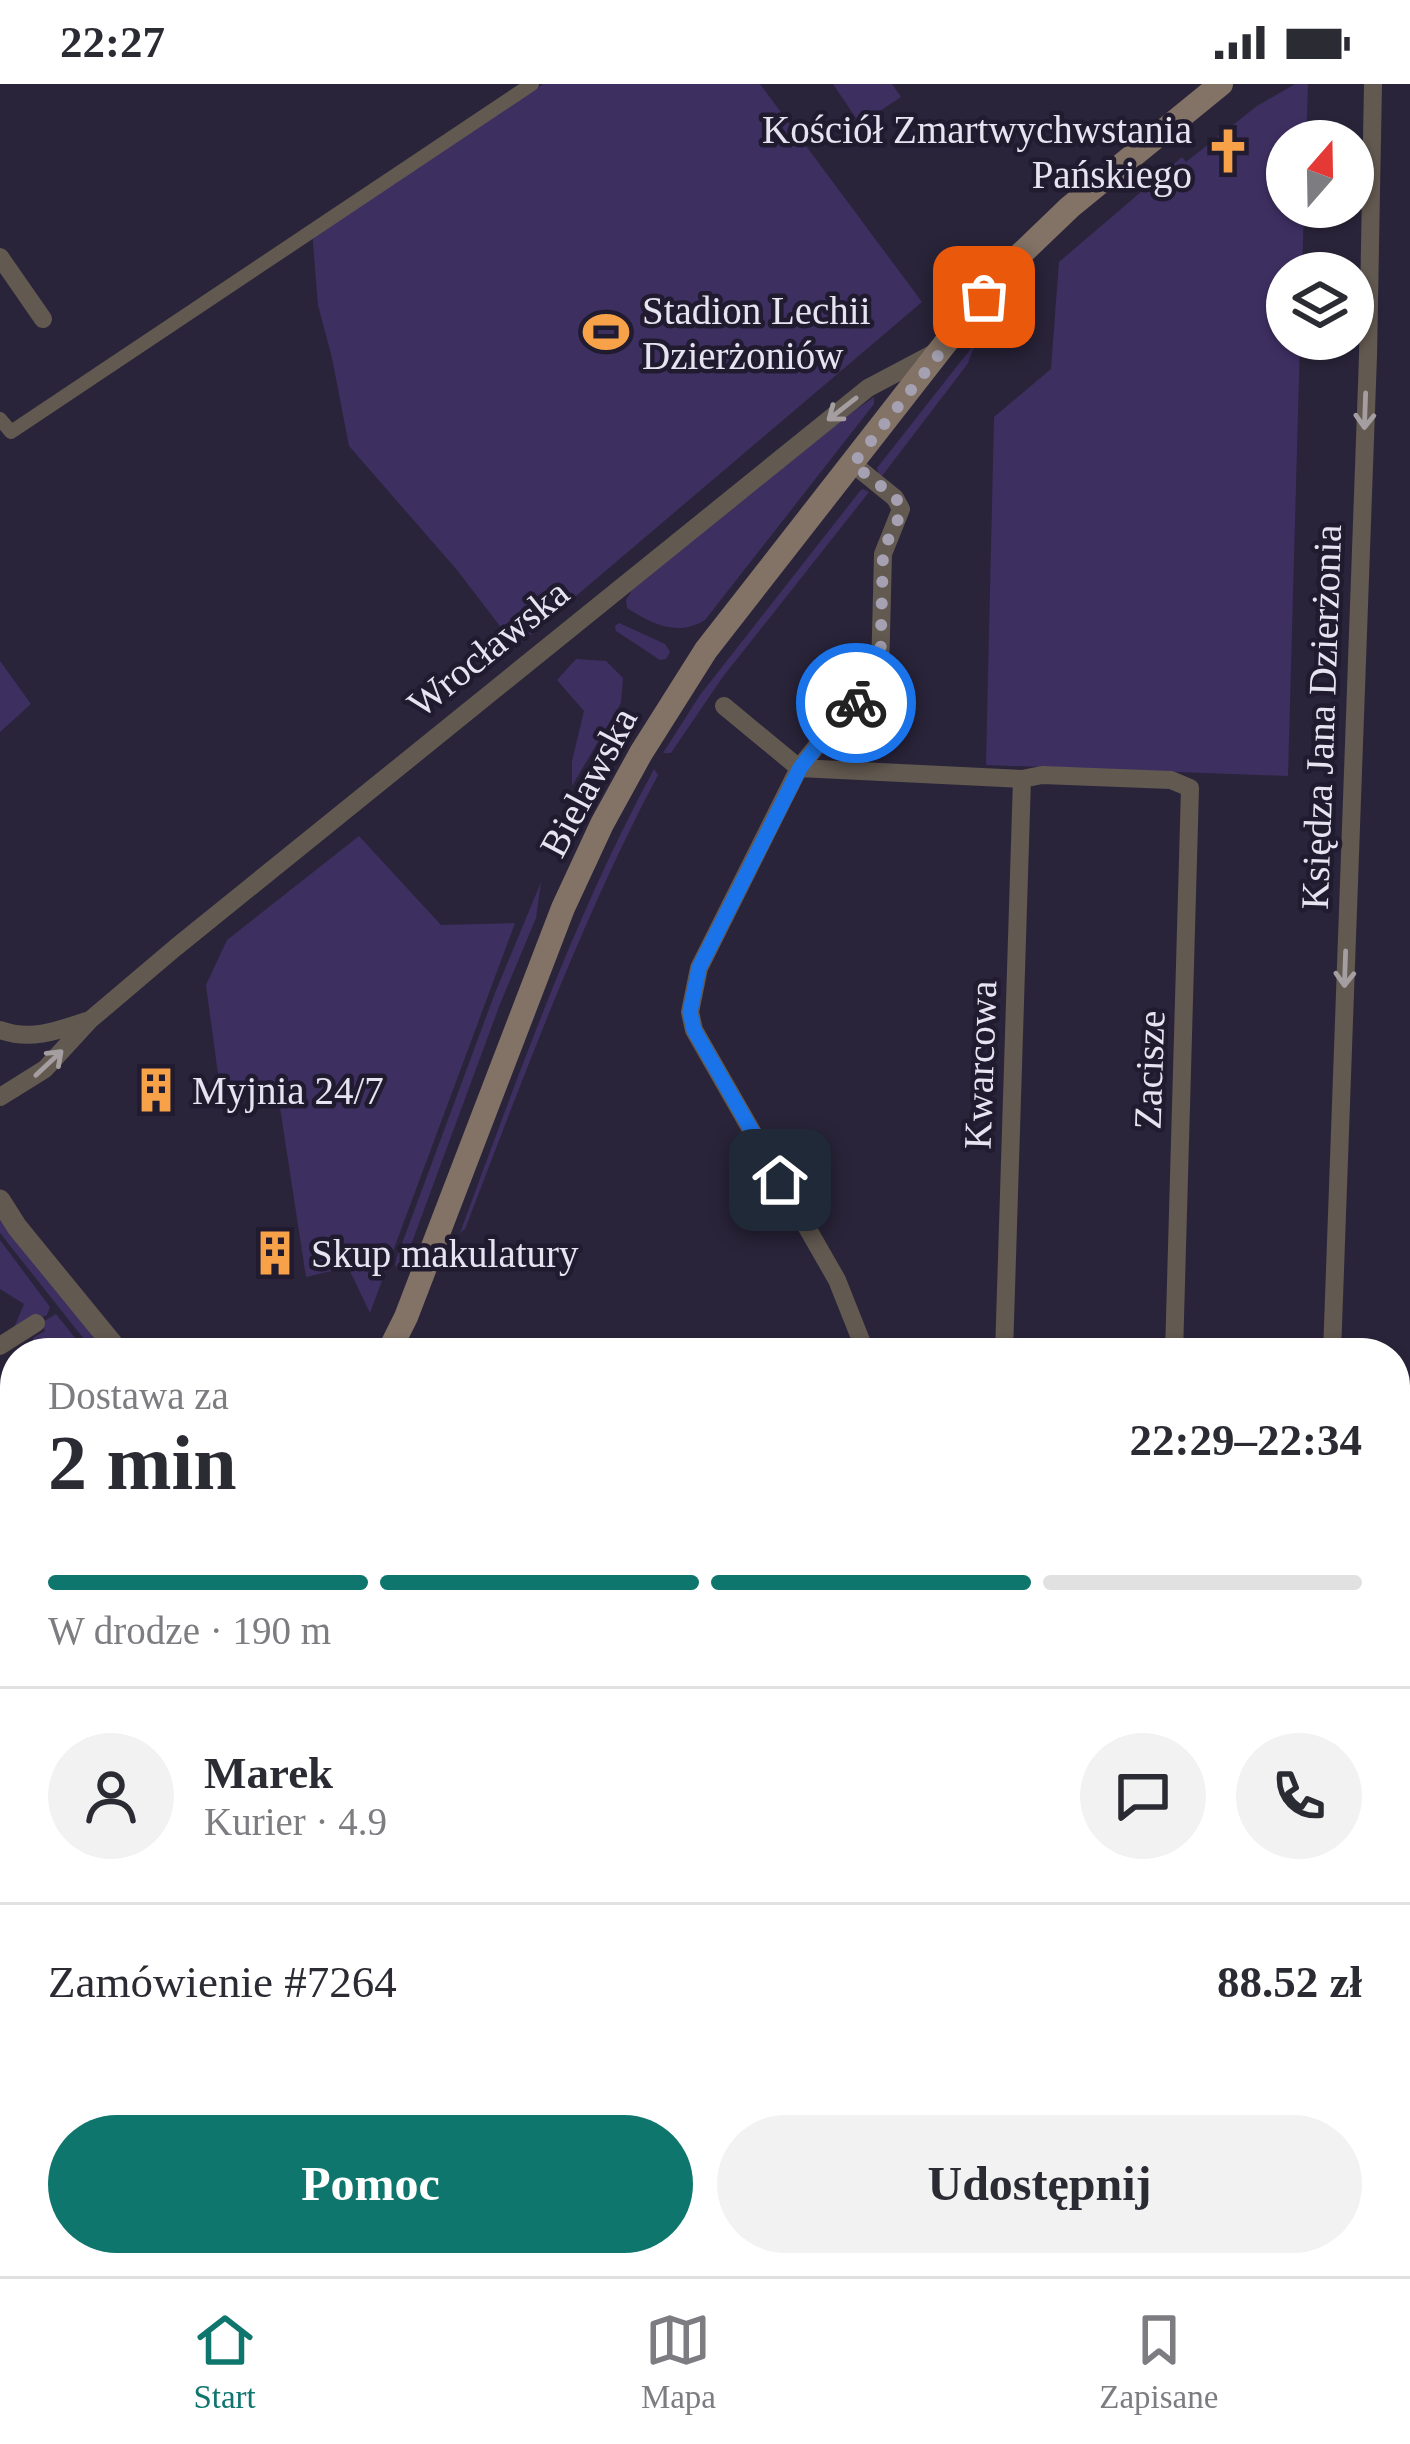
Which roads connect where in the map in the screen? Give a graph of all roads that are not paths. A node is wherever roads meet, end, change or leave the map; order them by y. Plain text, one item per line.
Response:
1 (532, 84) edge
2 (1221, 84) edge
3 (1373, 84) edge
4 (0, 256) edge
5 (43, 320) dead end
6 (942, 349) junction
7 (0, 419) edge
8 (853, 464) junction
9 (724, 706) dead end
10 (800, 768) junction
11 (1022, 779) junction
12 (90, 1020) junction
13 (0, 1030) edge
14 (0, 1097) edge
15 (0, 1200) edge
16 (36, 1323) dead end
17 (13, 1338) edge
18 (108, 1338) edge
19 (396, 1338) edge
20 (860, 1338) edge
21 (1004, 1338) edge
22 (1174, 1338) edge
23 (1333, 1338) edge

1 - 7 street
2 - 6 main road, Bielawska
3 -> 23 street, Księdza Jana Dzierżonia
4 - 5 street
6 - 8 main road, Bielawska
6 -> 12 street, Wrocławska
8 - 10 street
8 - 19 main road, Bielawska
9 - 10 street
10 - 11 street
10 - 20 street
11 - 21 street, Kwarcowa
11 - 22 street, Zacisze
12 - 13 street, Wrocławska
14 -> 12 street, Wrocławska
15 - 18 street
16 - 17 street

